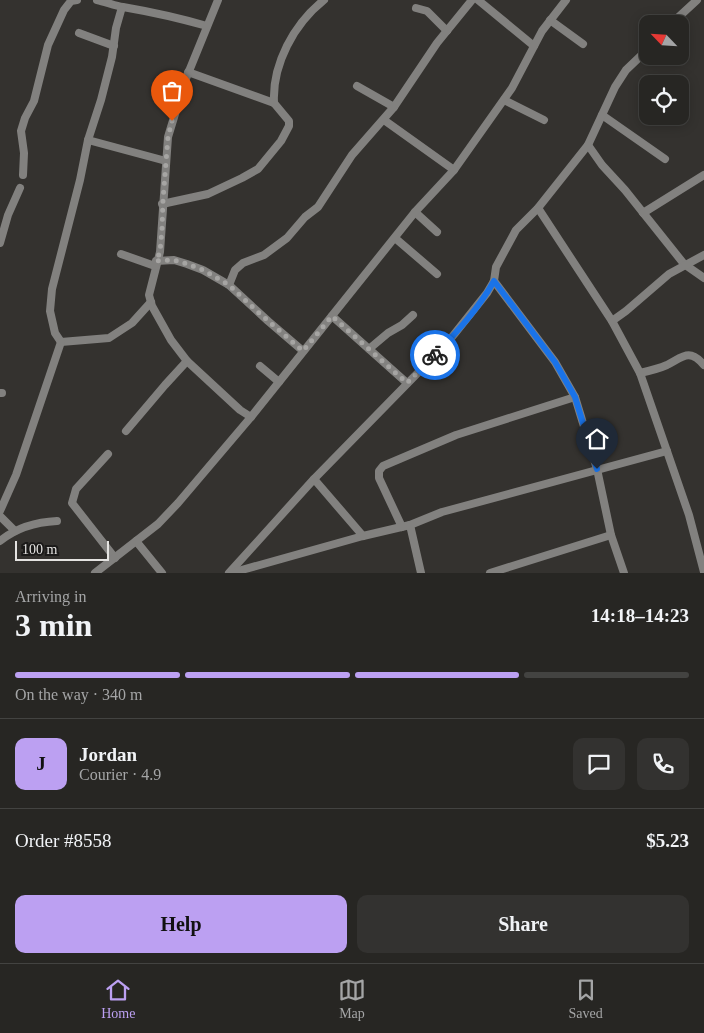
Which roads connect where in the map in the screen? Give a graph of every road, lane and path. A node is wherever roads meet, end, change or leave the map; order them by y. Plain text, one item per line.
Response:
1 (77, 0) edge
2 (97, 0) edge
3 (218, 0) edge
4 (324, 0) edge
5 (472, 0) edge
6 (478, 0) edge
7 (566, 0) edge
8 (697, 0) edge
9 (122, 7) junction
10 (416, 8) dead end
11 (681, 15) edge
12 (550, 20) junction
13 (207, 26) junction
14 (447, 31) junction
15 (80, 33) dead end
16 (583, 44) dead end
17 (114, 46) junction
18 (534, 46) junction
19 (639, 58) edge
20 (188, 72) junction
21 (357, 86) dead end
22 (504, 100) junction
23 (274, 102) junction
24 (394, 107) junction
25 (602, 115) junction
26 (384, 120) junction
27 (544, 120) dead end
28 (88, 140) junction
29 (588, 145) junction
30 (665, 159) dead end
31 (166, 161) junction
32 (454, 170) junction
33 (23, 175) dead end
34 (704, 175) edge
35 (20, 188) dead end
36 (162, 204) junction
37 (538, 208) junction
38 (416, 212) junction
39 (643, 213) junction
40 (437, 232) dead end
41 (395, 238) junction
42 (0, 243) edge
43 (121, 254) dead end
44 (704, 255) edge
45 (156, 263) junction
46 (684, 264) junction
47 (437, 274) dead end
48 (704, 278) edge
49 (494, 281) junction
50 (229, 285) junction
51 (150, 302) junction
52 (413, 315) dead end
53 (332, 316) junction
54 (612, 321) junction
55 (61, 342) junction
56 (369, 349) junction
57 (303, 351) junction
58 (187, 361) junction
59 (704, 365) edge
60 (260, 366) dead end
61 (640, 373) junction
62 (279, 382) junction
63 (407, 383) junction
64 (575, 397) junction
65 (251, 417) junction
66 (126, 431) dead end
67 (667, 451) junction
68 (108, 454) dead end
69 (597, 469) junction
70 (314, 479) junction
71 (0, 511) edge
72 (0, 516) edge
73 (57, 521) dead end
74 (410, 525) junction
75 (402, 527) junction
76 (15, 531) junction
77 (611, 535) junction
78 (363, 536) junction
79 (0, 541) edge
80 (136, 541) junction
81 (115, 558) junction
82 (704, 568) edge
83 (95, 573) edge
84 (162, 573) edge
85 (230, 573) edge
86 (421, 573) edge
87 (490, 573) edge
88 (624, 573) edge

1 - 33 street
2 - 9 street
3 - 13 street
4 - 23 street
5 - 14 street
6 - 18 street
7 - 12 street
8 - 11 street
9 - 13 street
9 - 17 street
10 - 14 street
12 - 16 street
12 - 18 street
13 - 20 street
14 - 24 street
15 - 17 street
17 - 28 street
18 - 22 street
19 - 25 street
20 - 23 street
20 - 31 street
21 - 24 street
22 - 27 street
22 - 32 street
23 - 36 street
24 - 26 street
25 - 29 street
25 - 30 street
26 - 32 street
26 - 50 street
28 - 31 street
28 - 55 street
29 - 37 street
29 - 39 street
31 - 36 street
32 - 38 street
34 - 39 street
35 - 42 street
36 - 45 street
37 - 49 street
37 - 54 street
38 - 40 street
38 - 41 street
39 - 46 street
41 - 47 street
41 - 53 street
43 - 45 street
44 - 46 street
45 - 50 street
45 - 51 street
46 - 48 street
46 - 54 street
49 - 63 street
49 - 64 street
50 - 57 street
51 - 55 street
51 - 58 street
52 - 56 street
53 - 56 street
53 - 57 street
54 - 61 street
55 - 71 street
56 - 63 street
57 - 62 street
58 - 65 street
58 - 66 street
59 - 61 street
60 - 62 street
61 - 67 street
62 - 65 street
63 - 70 street
64 - 69 street
64 - 75 street
65 - 80 street
67 - 69 street
67 - 82 street
68 - 81 street
69 - 74 street
69 - 77 street
70 - 78 street
70 - 85 street
72 - 76 street
73 - 76 street
74 - 75 street
74 - 86 street
75 - 78 street
76 - 79 street
77 - 87 street
77 - 88 street
78 - 85 street
80 - 81 street
80 - 84 street
81 - 83 street

